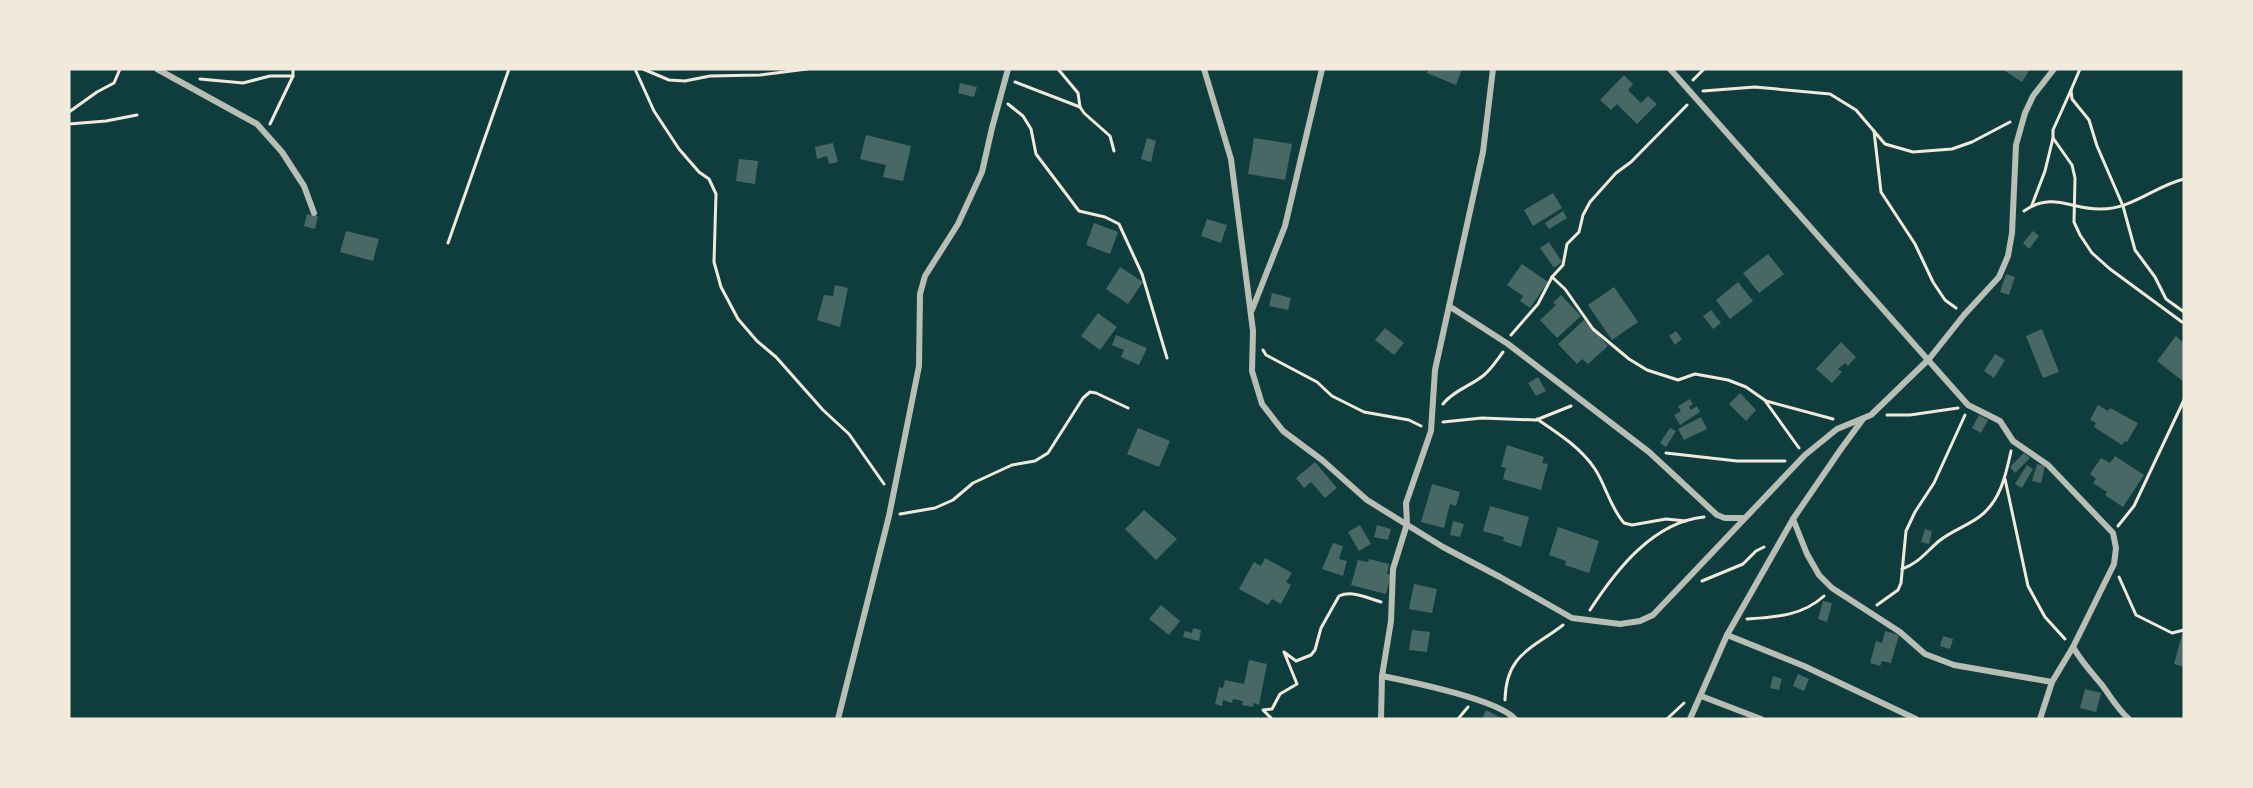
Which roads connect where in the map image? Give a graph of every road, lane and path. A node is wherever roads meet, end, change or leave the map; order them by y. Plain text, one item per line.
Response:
1 (120, 69) edge
2 (157, 69) edge
3 (293, 69) edge
4 (509, 69) edge
5 (635, 69) edge
6 (643, 69) edge
7 (807, 69) edge
8 (1008, 69) edge
9 (1058, 69) edge
10 (1204, 69) edge
11 (1322, 69) edge
12 (1493, 69) edge
13 (1670, 69) edge
14 (2054, 69) edge
15 (2080, 69) edge
16 (293, 76) junction
17 (189, 78) dead end
18 (1005, 79) junction
19 (2071, 90) junction
20 (1693, 95) junction
21 (1000, 97) junction
22 (1080, 107) junction
23 (69, 112) edge
24 (2025, 113) junction
25 (137, 115) dead end
26 (69, 124) edge
27 (1874, 131) junction
28 (266, 134) junction
29 (2053, 138) junction
30 (1114, 151) dead end
31 (2184, 179) edge
32 (2074, 204) junction
33 (2032, 206) junction
34 (2123, 206) junction
35 (314, 213) dead end
36 (2012, 233) junction
37 (448, 243) dead end
38 (1552, 277) junction
39 (1449, 306) junction
40 (2184, 312) edge
41 (1251, 313) junction
42 (1964, 315) junction
43 (2182, 322) dead end
44 (1253, 331) junction
45 (1508, 344) junction
46 (1167, 358) dead end
47 (1929, 359) junction
48 (2184, 400) edge
49 (1766, 401) junction
50 (1583, 402) junction
51 (1968, 405) junction
52 (1128, 408) dead end
53 (1872, 415) junction
54 (1537, 419) junction
55 (1864, 419) junction
56 (1432, 421) junction
57 (1853, 423) junction
58 (1431, 431) junction
59 (2013, 441) junction
60 (1649, 452) junction
61 (1805, 455) junction
62 (2005, 479) junction
63 (892, 496) junction
64 (1717, 515) junction
65 (889, 516) junction
66 (1743, 518) junction
67 (1793, 519) junction
68 (1686, 520) junction
69 (1407, 524) junction
70 (2113, 534) junction
71 (1765, 546) dead end
72 (2114, 564) junction
73 (1902, 568) junction
74 (1700, 581) dead end
75 (1832, 588) junction
76 (1391, 605) junction
77 (1868, 611) junction
78 (1572, 618) junction
79 (1583, 620) junction
80 (1735, 620) junction
81 (2184, 630) edge
82 (1727, 635) junction
83 (2073, 646) junction
84 (1382, 676) junction
85 (2052, 682) junction
86 (1701, 696) junction
87 (1505, 710) junction
88 (838, 719) edge
89 (1272, 719) edge
90 (1381, 719) edge
91 (1515, 719) edge
92 (1690, 719) edge
93 (1761, 719) edge
94 (1916, 719) edge
95 (2040, 719) edge
96 (2129, 719) edge

1 - 23 path
2 - 28 street
3 - 16 path
4 - 37 path
5 - 63 path
6 - 7 path
8 - 18 street
9 - 22 path
10 - 41 street
11 - 41 street
12 - 39 street
13 - 20 street
14 - 24 street
15 - 19 path
16 - 17 path
16 - 28 path
18 - 21 street
18 - 22 path
19 - 29 path
19 - 34 path
20 - 27 path
20 - 38 path
20 - 47 street
21 - 46 path
21 - 63 street
22 - 30 path
24 - 27 path
24 - 36 street
25 - 26 path
27 - 42 path
28 - 35 street
29 - 32 path
29 - 33 path
31 - 34 path
32 - 33 path
32 - 34 path
32 - 43 path
33 - 36 path
34 - 40 path
36 - 42 street
38 - 45 path
38 - 49 path
39 - 45 street
39 - 56 street
41 - 44 street
42 - 47 street
44 - 58 path
44 - 69 street
45 - 50 street
45 - 56 path
47 - 51 street
47 - 53 street
48 - 70 path
49 - 57 path
49 - 61 path
50 - 54 path
50 - 60 street
51 - 53 path
51 - 59 street
51 - 73 path
52 - 65 path
53 - 55 street
54 - 56 path
54 - 68 path
55 - 57 street
55 - 67 street
56 - 58 street
57 - 61 street
58 - 69 street
59 - 62 path
59 - 70 street
60 - 61 path
60 - 64 street
61 - 66 street
62 - 73 path
62 - 83 path
63 - 65 street
64 - 66 street
64 - 68 path
65 - 88 street
66 - 79 street
67 - 75 street
67 - 80 street
68 - 79 path
69 - 76 street
69 - 78 street
70 - 72 street
71 - 74 path
72 - 81 path
72 - 83 street
73 - 77 path
75 - 77 street
75 - 80 path
76 - 84 street
76 - 89 path
77 - 85 street
78 - 79 street
78 - 87 path
80 - 82 street
82 - 86 street
82 - 94 street
83 - 85 street
83 - 96 street
84 - 87 street
84 - 90 street
85 - 95 street
86 - 92 street
86 - 93 street
87 - 91 street

